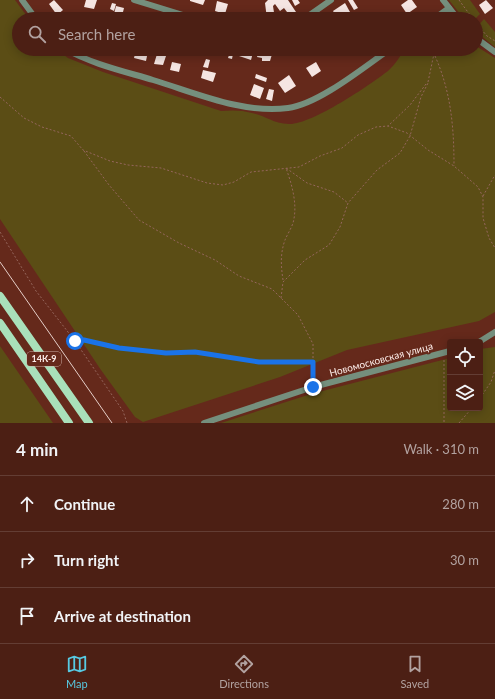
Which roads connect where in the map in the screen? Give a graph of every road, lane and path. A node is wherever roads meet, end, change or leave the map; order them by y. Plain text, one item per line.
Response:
1 (22, 0) edge
2 (134, 0) edge
3 (331, 0) edge
4 (443, 0) edge
5 (459, 0) edge
6 (449, 8) junction
7 (31, 12) edge
8 (173, 12) edge
9 (314, 12) edge
10 (444, 12) edge
11 (452, 12) edge
12 (468, 12) edge
13 (483, 31) edge
14 (495, 40) edge
15 (483, 43) edge
16 (495, 52) edge
17 (82, 56) edge
18 (379, 56) edge
19 (435, 56) edge
20 (435, 56) edge
21 (428, 83) junction
22 (0, 97) edge
23 (388, 126) junction
24 (410, 136) junction
25 (83, 150) junction
26 (454, 166) junction
27 (286, 168) junction
28 (495, 175) edge
29 (483, 197) junction
30 (348, 203) junction
31 (0, 232) edge
32 (495, 248) edge
33 (283, 282) junction
34 (0, 296) edge
35 (281, 298) junction
36 (0, 323) edge
37 (495, 332) edge
38 (483, 340) edge
39 (75, 341) junction
40 (447, 352) edge
41 (442, 353) junction
42 (313, 362) junction
43 (495, 370) edge
44 (313, 387) junction
45 (483, 394) edge
46 (469, 411) edge
47 (68, 423) edge
48 (89, 423) edge
49 (127, 423) edge
50 (204, 423) edge
51 (444, 423) edge
52 (459, 423) edge

1 - 7 street
2 - 8 street
3 - 9 street
4 - 6 street
5 - 12 path
6 - 10 street
6 - 11 street
13 - 14 path
15 - 16 street
17 - 18 street
19 - 21 path
20 - 26 path
21 - 23 path
21 - 24 path
22 - 25 path
23 - 24 path
23 - 27 path
24 - 26 path
24 - 30 path
25 - 27 path
25 - 35 path
26 - 29 path
27 - 30 path
27 - 33 path
28 - 29 path
29 - 32 path
30 - 33 path
31 - 39 path
33 - 35 path
34 - 48 main road, 14К-9
35 - 42 path
36 - 47 main road
37 - 38 street
39 - 42 path
39 - 49 path
40 - 41 street, Новомосковская улица
41 - 44 street, Новомосковская улица
41 - 51 path
42 - 44 path
43 - 45 path
44 - 50 street, Новомосковская улица
46 - 52 path

